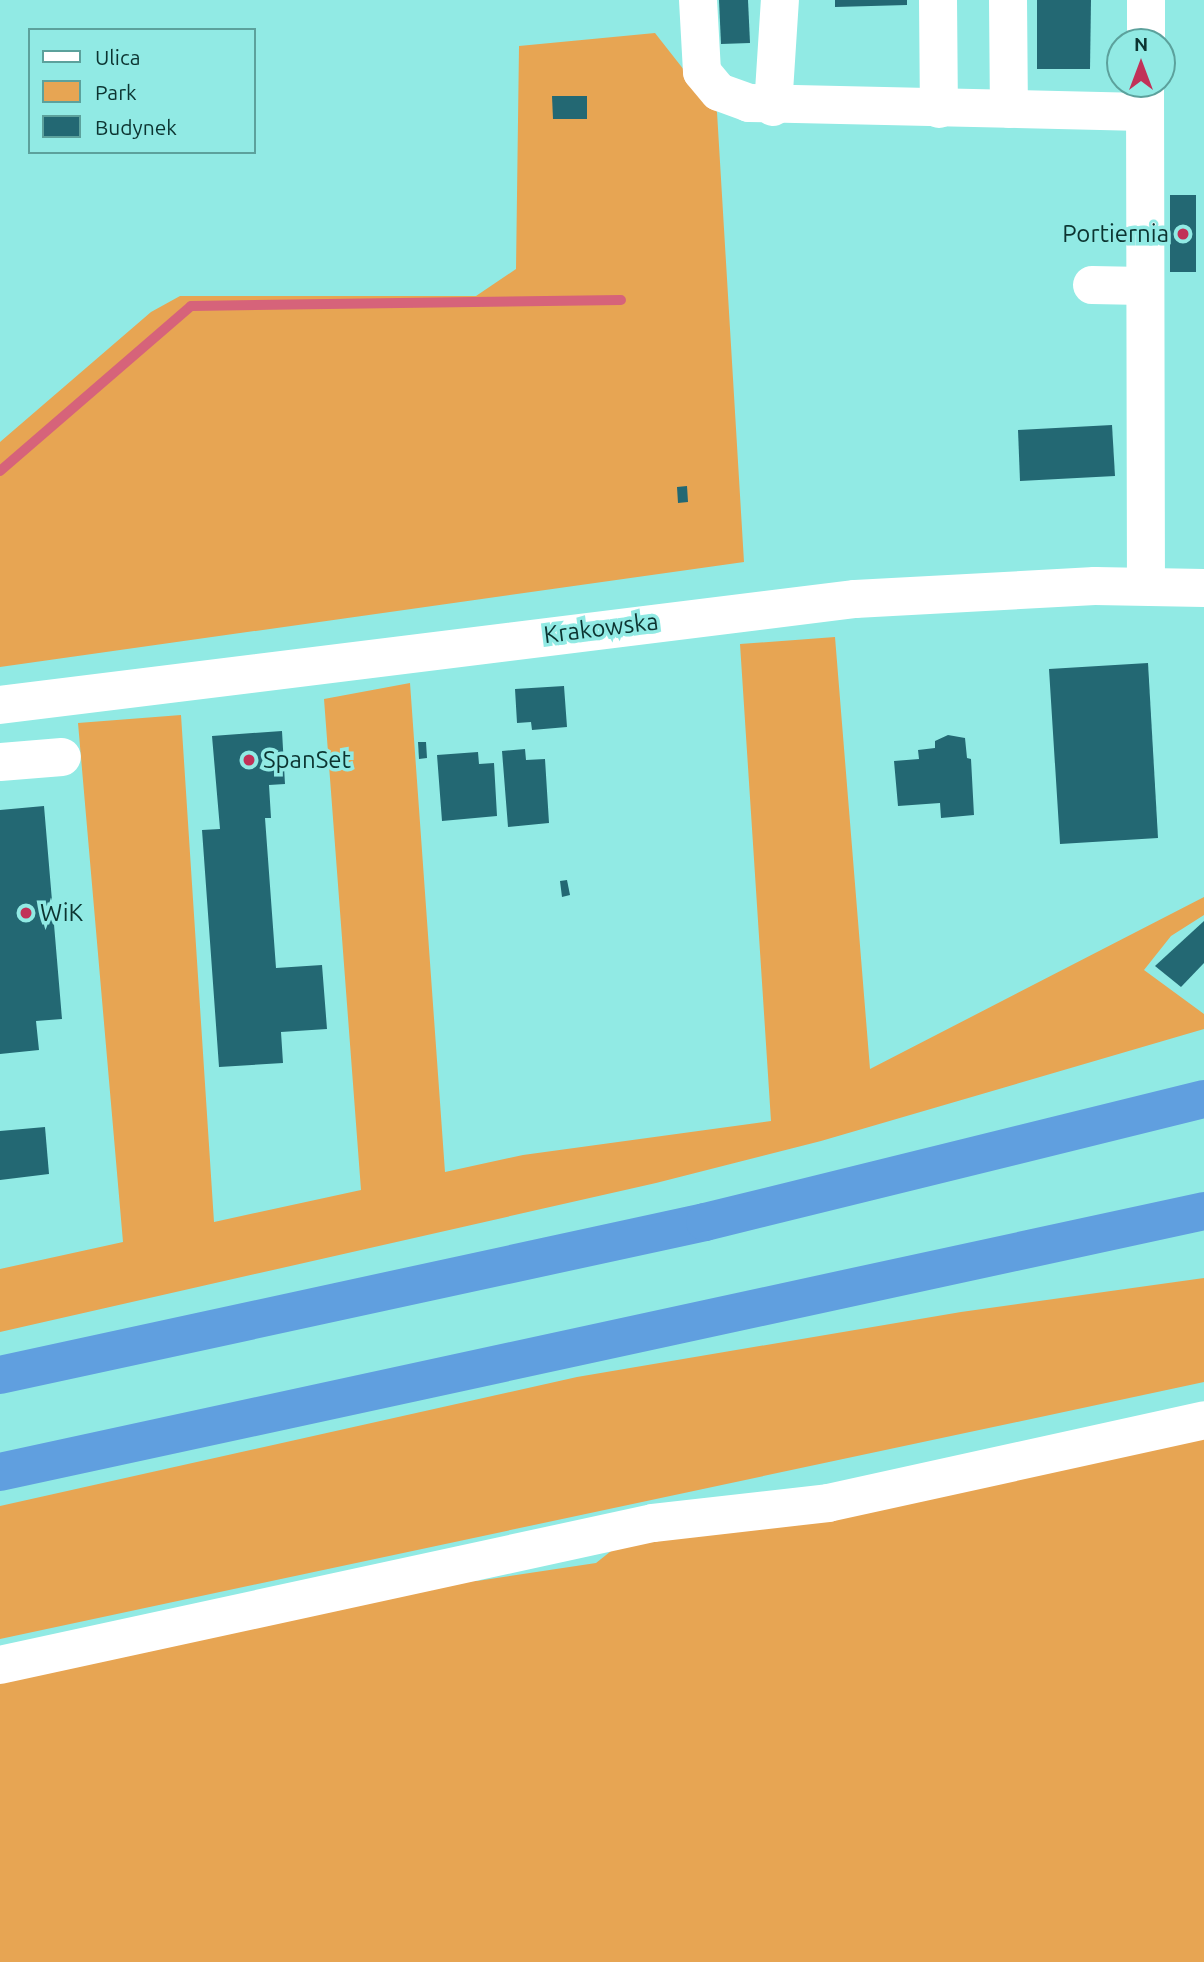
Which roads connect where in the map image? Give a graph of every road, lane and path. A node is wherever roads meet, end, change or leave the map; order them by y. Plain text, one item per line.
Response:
1 (698, 0) edge
2 (780, 0) edge
3 (938, 0) edge
4 (1008, 0) edge
5 (1146, 0) edge
6 (1146, 28) edge
7 (1144, 98) edge
8 (774, 107) junction
9 (939, 109) junction
10 (1009, 109) junction
11 (1092, 285) dead end
12 (1143, 286) junction
13 (1146, 586) junction
14 (1204, 588) edge
15 (0, 705) edge
16 (62, 757) dead end
17 (0, 762) edge
18 (1204, 1099) edge
19 (1204, 1210) edge
20 (0, 1375) edge
21 (1204, 1420) edge
22 (0, 1472) edge
23 (0, 1665) edge

1 - 8 street
2 - 8 street
3 - 9 street
4 - 10 street
5 - 6 street
7 - 10 street
7 - 12 street
8 - 9 street
9 - 10 street
11 - 12 street
12 - 13 street
13 - 14 street, Krakowska
13 - 15 street, Krakowska
16 - 17 street
18 - 20 highway
19 - 22 highway
21 - 23 street

